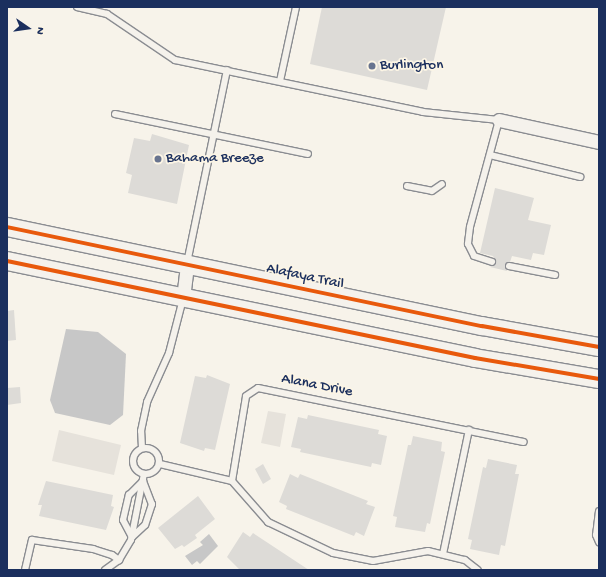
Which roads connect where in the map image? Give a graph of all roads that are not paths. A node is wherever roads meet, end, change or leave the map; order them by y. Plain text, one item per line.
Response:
1 (77, 7) edge
2 (296, 7) edge
3 (227, 70) junction
4 (280, 81) junction
5 (115, 114) dead end
6 (499, 120) junction
7 (214, 135) junction
8 (599, 142) edge
9 (308, 154) dead end
10 (490, 155) junction
11 (580, 177) dead end
12 (442, 184) dead end
13 (407, 186) dead end
14 (7, 227) edge
15 (7, 261) edge
16 (492, 262) dead end
17 (186, 264) junction
18 (509, 266) dead end
19 (555, 276) dead end
20 (183, 298) junction
21 (599, 348) edge
22 (599, 380) edge
23 (469, 430) junction
24 (524, 442) dead end
25 (142, 448) junction
26 (160, 464) junction
27 (144, 478) junction
28 (232, 481) junction
29 (599, 510) edge
30 (132, 537) junction
31 (599, 542) edge
32 (443, 554) junction
33 (119, 560) junction
34 (25, 570) edge
35 (105, 570) edge
36 (478, 570) edge

1 - 3 lane
2 - 4 lane
3 - 4 lane
3 - 7 lane
4 - 6 lane
5 - 7 lane
6 - 8 street
6 - 10 lane
7 - 9 lane
7 - 17 lane
10 - 11 lane
10 - 16 lane
12 - 13 lane
14 - 17 main road, Alafaya Trail
15 - 20 main road
17 - 20 street
17 - 21 main road, Alafaya Trail
18 - 19 lane
20 - 22 main road
20 - 25 lane
23 - 24 lane, Alana Drive
23 - 28 lane, Alana Drive
23 - 32 lane
25 - 26 lane
25 - 27 lane
26 - 27 lane
26 - 28 lane
27 - 30 lane
27 - 30 lane
27 - 30 lane
28 - 32 lane
29 - 31 lane
30 - 33 lane
32 - 36 lane
33 - 34 lane
33 - 35 lane

